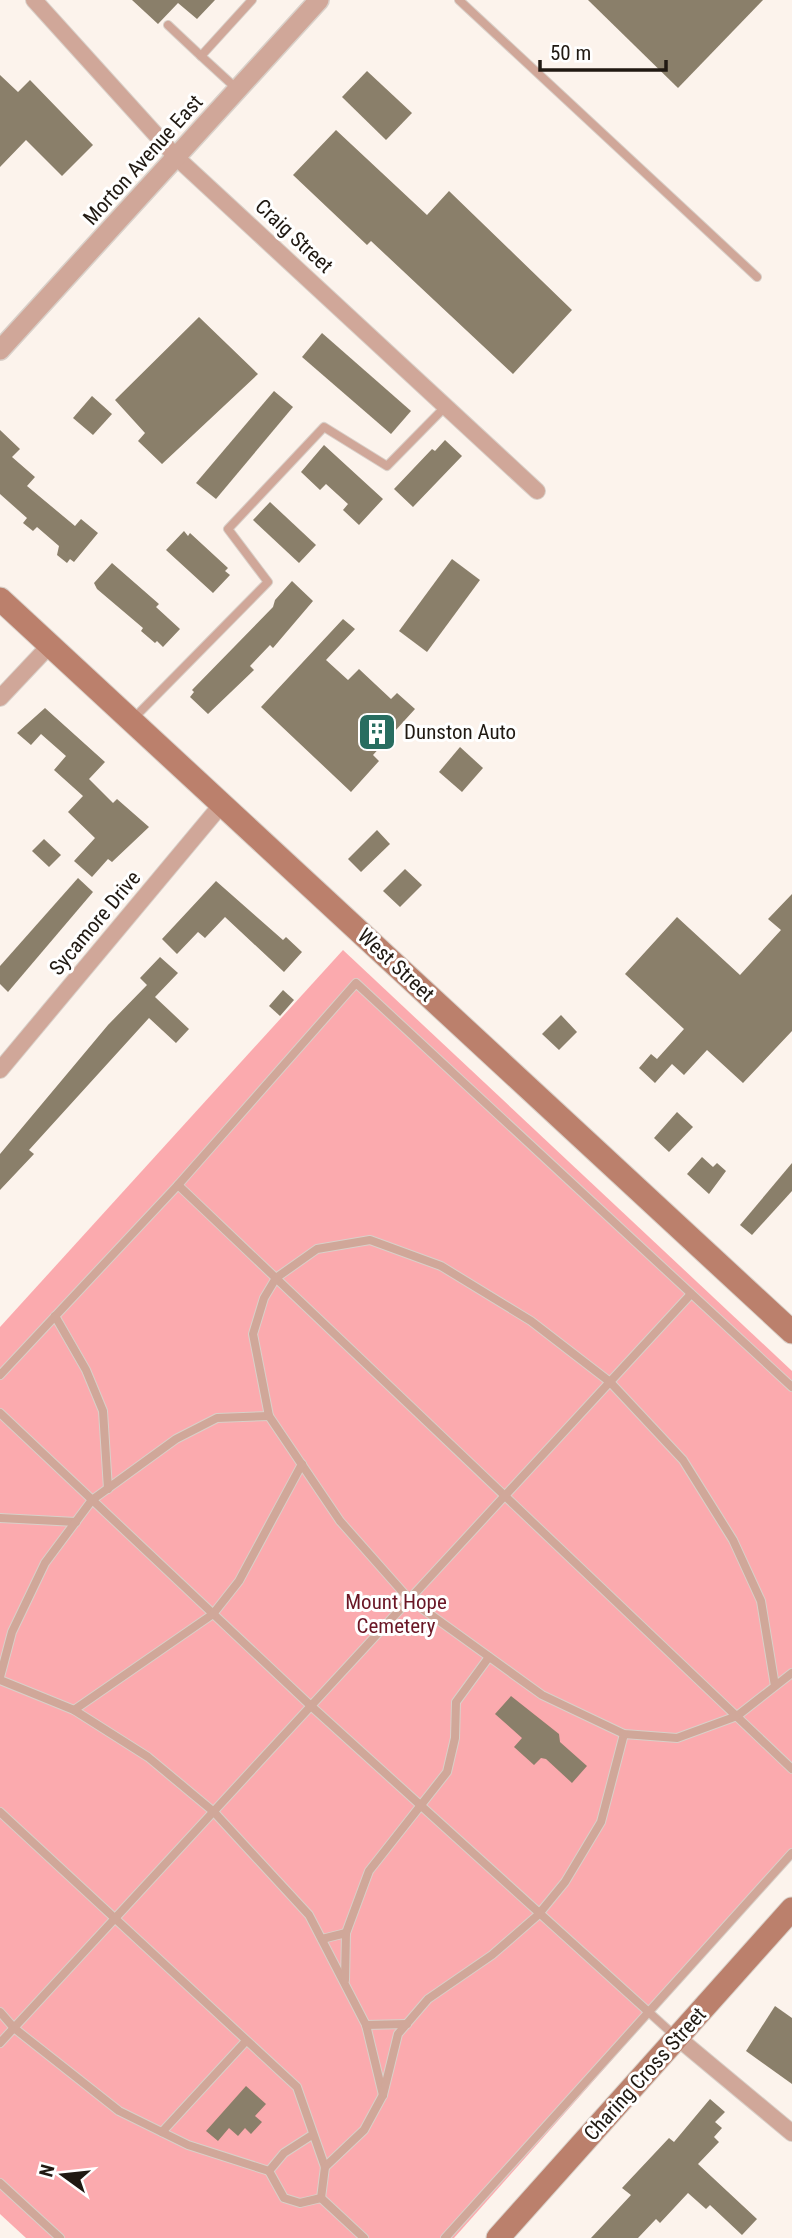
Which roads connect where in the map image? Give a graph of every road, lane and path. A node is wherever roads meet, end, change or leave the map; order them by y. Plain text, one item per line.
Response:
1 (34, 0) edge
2 (252, 0) edge
3 (319, 0) edge
4 (459, 0) edge
5 (168, 25) dead end
6 (201, 56) junction
7 (238, 90) junction
8 (177, 158) junction
9 (757, 277) dead end
10 (0, 350) edge
11 (446, 406) junction
12 (537, 491) dead end
13 (0, 599) edge
14 (50, 645) junction
15 (0, 698) edge
16 (131, 720) junction
17 (222, 804) junction
18 (0, 1070) edge
19 (178, 1185) junction
20 (276, 1278) junction
21 (691, 1294) junction
22 (55, 1315) junction
23 (792, 1332) edge
24 (0, 1375) edge
25 (610, 1382) junction
26 (792, 1387) edge
27 (0, 1413) edge
28 (269, 1416) junction
29 (302, 1464) junction
30 (108, 1489) junction
31 (505, 1496) junction
32 (92, 1500) junction
33 (0, 1518) edge
34 (76, 1522) junction
35 (409, 1600) junction
36 (213, 1614) junction
37 (489, 1657) junction
38 (792, 1673) edge
39 (0, 1678) edge
40 (775, 1686) junction
41 (311, 1706) junction
42 (74, 1710) junction
43 (737, 1716) junction
44 (624, 1734) junction
45 (792, 1769) edge
46 (420, 1807) junction
47 (0, 1812) edge
48 (214, 1812) junction
49 (792, 1853) edge
50 (792, 1909) edge
51 (538, 1915) junction
52 (114, 1920) junction
53 (346, 1933) junction
54 (322, 1939) junction
55 (344, 1983) junction
56 (0, 2012) edge
57 (648, 2013) junction
58 (407, 2024) junction
59 (366, 2025) junction
60 (14, 2028) junction
61 (678, 2038) junction
62 (246, 2041) junction
63 (0, 2043) edge
64 (383, 2095) junction
65 (162, 2132) junction
66 (792, 2133) edge
67 (312, 2135) junction
68 (325, 2167) junction
69 (269, 2171) junction
70 (0, 2183) edge
71 (321, 2197) junction
72 (60, 2238) edge
73 (363, 2238) edge
74 (445, 2238) edge
75 (498, 2238) edge

1 - 8 street, Craig Street
2 - 6 lane
3 - 7 street, Morton Avenue East
4 - 9 lane
5 - 6 lane
6 - 7 lane
7 - 8 street, Morton Avenue East
8 - 10 street, Morton Avenue East
8 - 11 street, Craig Street
11 - 12 street, Craig Street
11 - 16 lane
13 - 14 main road, West Street
14 - 15 street
14 - 16 main road, West Street
16 - 17 main road, West Street
17 - 18 street, Sycamore Drive
17 - 23 main road, West Street
19 - 20 lane
19 - 21 lane
19 - 22 lane
20 - 25 lane
20 - 28 lane
20 - 31 lane
21 - 25 lane
21 - 26 lane
22 - 24 lane
22 - 30 lane
25 - 31 lane
25 - 40 lane
27 - 32 lane
28 - 29 lane
28 - 30 lane
29 - 35 lane
29 - 36 lane
30 - 32 lane
31 - 35 lane
31 - 43 lane
32 - 34 lane
32 - 36 lane
33 - 34 lane
34 - 39 lane
35 - 37 lane
35 - 41 lane
36 - 41 lane
36 - 42 lane
37 - 44 lane
37 - 46 lane
38 - 40 lane
39 - 42 lane
40 - 43 lane
41 - 46 lane
41 - 48 lane
42 - 48 lane
43 - 44 lane
43 - 45 lane
44 - 51 lane
46 - 51 lane
46 - 53 lane
47 - 52 lane
48 - 52 lane
48 - 54 lane
49 - 57 lane
50 - 61 main road, Charing Cross Street
51 - 57 lane
51 - 58 lane
52 - 60 lane
52 - 62 lane
53 - 54 lane
53 - 55 lane
54 - 55 lane
55 - 59 lane
56 - 60 lane
57 - 61 lane
57 - 74 lane
58 - 59 lane
58 - 64 lane
59 - 64 lane
60 - 63 lane
60 - 65 lane
61 - 66 street
61 - 75 main road, Charing Cross Street
62 - 65 lane
62 - 67 lane
64 - 68 lane
65 - 69 lane
67 - 68 lane
67 - 69 lane
68 - 71 lane
69 - 71 lane
70 - 72 lane
71 - 73 lane

